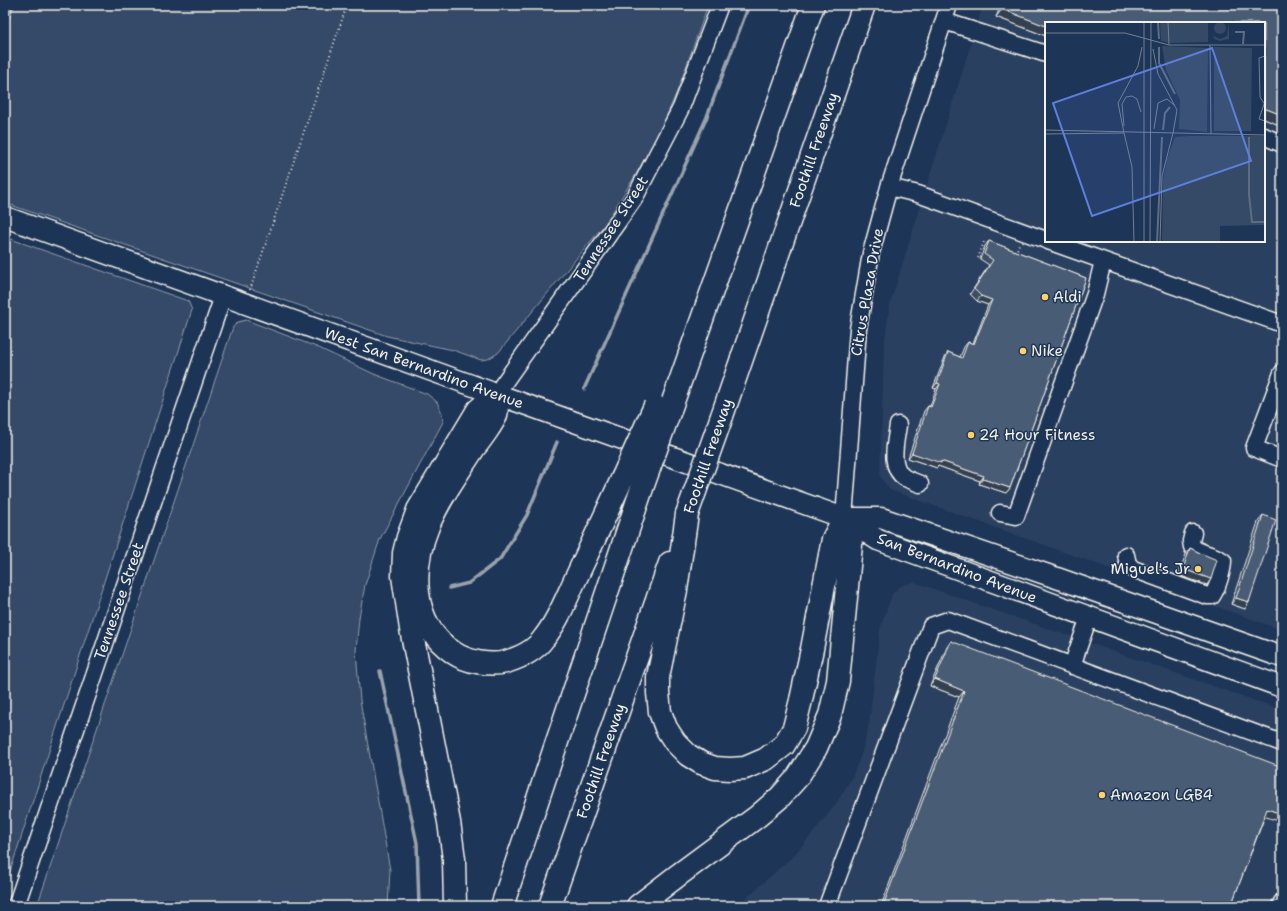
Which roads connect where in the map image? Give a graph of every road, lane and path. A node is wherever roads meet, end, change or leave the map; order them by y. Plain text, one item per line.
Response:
1 (347, 5) edge
2 (720, 5) edge
3 (813, 5) edge
4 (864, 5) edge
5 (949, 5) edge
6 (944, 21) junction
7 (1045, 54) edge
8 (1265, 136) edge
9 (1282, 144) edge
10 (889, 186) junction
11 (5, 217) edge
12 (1045, 240) edge
13 (1020, 241) dead end
14 (1050, 242) edge
15 (990, 244) edge
16 (1016, 254) edge
17 (978, 258) dead end
18 (1103, 261) junction
19 (223, 296) junction
20 (246, 304) junction
21 (1282, 324) edge
22 (1282, 373) edge
23 (496, 394) junction
24 (662, 408) junction
25 (898, 425) dead end
26 (1282, 459) edge
27 (920, 484) dead end
28 (1000, 513) dead end
29 (687, 514) junction
30 (844, 518) junction
31 (1193, 533) dead end
32 (1126, 555) dead end
33 (1089, 617) junction
34 (1282, 657) edge
35 (1072, 666) junction
36 (1282, 687) edge
37 (1282, 743) edge
38 (1282, 902) edge
39 (16, 906) edge
40 (455, 906) edge
41 (502, 906) edge
42 (550, 906) edge
43 (638, 906) edge
44 (827, 906) edge
45 (1280, 906) edge

1 - 20 path
2 - 23 street, Tennessee Street
3 - 24 highway
4 - 29 highway, Foothill Freeway, bridge
5 - 6 street, Citrus Plaza Drive
6 - 7 street
6 - 10 street, Citrus Plaza Drive
8 - 9 street
10 - 12 street
10 - 30 street, Citrus Plaza Drive
11 - 19 main road, West San Bernardino Avenue
13 - 16 path
14 - 18 street
15 - 17 path
18 - 21 street
18 - 28 street
19 - 20 main road, West San Bernardino Avenue
19 - 39 street, Tennessee Street
20 - 23 main road, West San Bernardino Avenue
22 - 26 street
23 - 24 highway, bridge
23 - 30 main road, West San Bernardino Avenue
23 - 40 highway
24 - 41 highway, bridge
25 - 27 street
29 - 30 highway
29 - 42 highway, Foothill Freeway
30 - 33 main road, San Bernardino Avenue
30 - 34 main road, San Bernardino Avenue
30 - 43 highway
31 - 32 street
33 - 35 street
33 - 36 main road, San Bernardino Avenue
35 - 37 street
35 - 44 street
38 - 45 street

